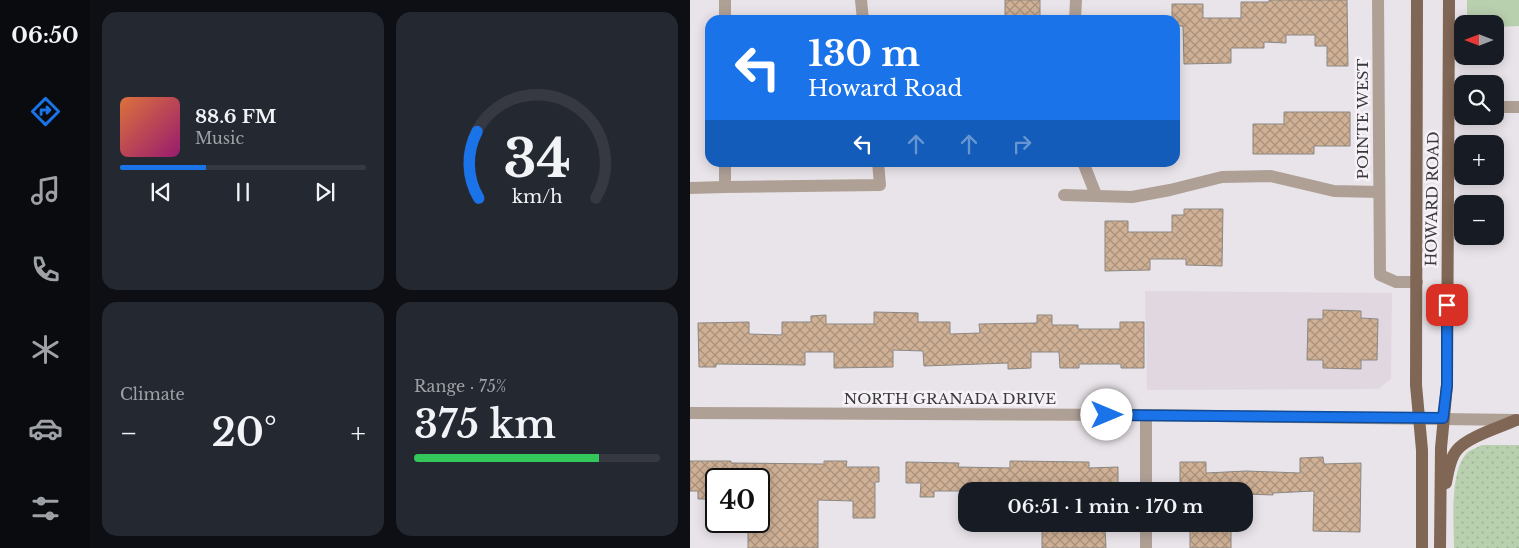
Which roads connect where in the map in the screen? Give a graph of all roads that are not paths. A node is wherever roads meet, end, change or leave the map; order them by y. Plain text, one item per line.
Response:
1 (725, 0) edge
2 (861, 0) edge
3 (1076, 0) edge
4 (1378, 0) edge
5 (1417, 0) edge
6 (1449, 0) edge
7 (725, 15) edge
8 (862, 15) edge
9 (1075, 15) edge
10 (1449, 107) junction
11 (1454, 107) edge
12 (1504, 107) edge
13 (1519, 107) edge
14 (725, 167) edge
15 (878, 167) edge
16 (1085, 167) edge
17 (725, 187) junction
18 (690, 188) edge
19 (1379, 192) junction
20 (1064, 195) dead end
21 (1096, 195) junction
22 (1417, 282) junction
23 (690, 413) edge
24 (1146, 415) junction
25 (1420, 418) junction
26 (1443, 418) junction
27 (1518, 420) edge
28 (1146, 482) edge
29 (1440, 510) junction
30 (1146, 532) edge
31 (1146, 548) edge
32 (1422, 548) edge
33 (1440, 548) edge

1 - 7 street
2 - 8 street
3 - 9 street
4 - 19 street, POINTE WEST
5 - 22 main road, HOWARD ROAD
6 - 10 main road, HOWARD ROAD
10 - 11 street
10 - 26 main road, HOWARD ROAD
12 - 13 street
14 - 17 street
15 - 17 street
16 - 21 street
17 - 18 street
19 - 21 street, POINTE WEST
19 - 22 street
20 - 21 street, POINTE WEST
22 - 25 main road, HOWARD ROAD
23 - 24 street, NORTH GRANADA DRIVE
24 - 25 street, NORTH GRANADA DRIVE
24 - 28 street
25 - 26 street, NORTH GRANADA DRIVE
25 - 32 main road, HOWARD ROAD
26 - 27 street, NORTH GRANADA DRIVE
26 - 29 main road, HOWARD ROAD
27 - 29 main road
29 - 33 main road, HOWARD ROAD
30 - 31 street

